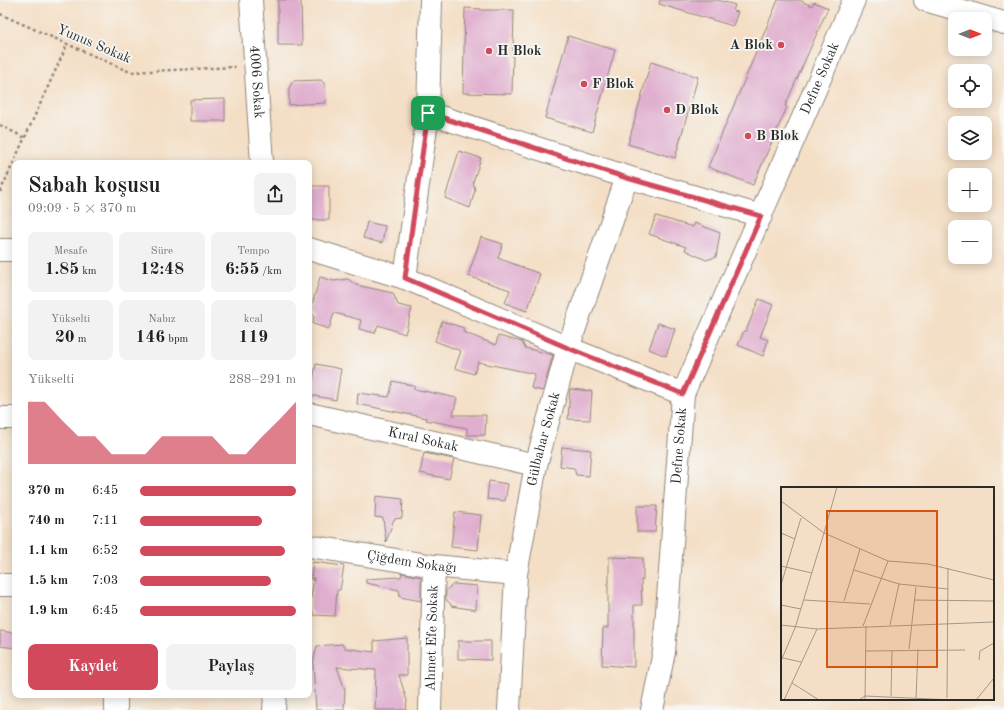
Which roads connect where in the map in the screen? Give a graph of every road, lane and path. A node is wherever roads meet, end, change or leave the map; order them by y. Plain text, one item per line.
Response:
1 (251, 0) edge
2 (431, 0) edge
3 (854, 0) edge
4 (925, 0) edge
5 (0, 14) edge
6 (1004, 23) edge
7 (67, 45) junction
8 (256, 66) junction
9 (428, 113) junction
10 (0, 125) edge
11 (25, 138) junction
12 (15, 160) edge
13 (262, 160) edge
14 (12, 166) edge
15 (627, 178) junction
16 (0, 192) edge
17 (761, 216) junction
18 (0, 250) edge
19 (12, 250) edge
20 (312, 250) edge
21 (405, 278) junction
22 (568, 348) junction
23 (683, 394) junction
24 (312, 415) edge
25 (0, 418) edge
26 (12, 418) edge
27 (536, 465) junction
28 (312, 546) edge
29 (434, 566) junction
30 (516, 574) junction
31 (0, 585) edge
32 (12, 585) edge
33 (116, 698) edge
34 (275, 698) edge
35 (116, 710) edge
36 (274, 710) edge
37 (430, 710) edge
38 (509, 710) edge
39 (652, 710) edge

1 - 8 street, 4006 Sokak
2 - 9 street
3 - 17 street, Defne Sokak
4 - 6 street
5 - 7 path, Yunus Sokak
7 - 8 path, Yunus Sokak
7 - 11 path
8 - 13 street, 4006 Sokak
9 - 15 street
9 - 21 street
10 - 11 path
11 - 12 path
14 - 16 path
15 - 17 street
15 - 22 street, Gülbahar Sokak
17 - 23 street, Defne Sokak
18 - 19 street
20 - 21 street
21 - 22 street
22 - 23 street
22 - 27 street, Gülbahar Sokak
23 - 39 street, Defne Sokak
24 - 27 street, Kıral Sokak
25 - 26 street
27 - 30 street, Gülbahar Sokak
28 - 29 street, Çiğdem Sokağı
29 - 30 street, Çiğdem Sokağı
29 - 37 street, Ahmet Efe Sokak
30 - 38 street, Gülbahar Sokak
31 - 32 street
33 - 35 street
34 - 36 street

